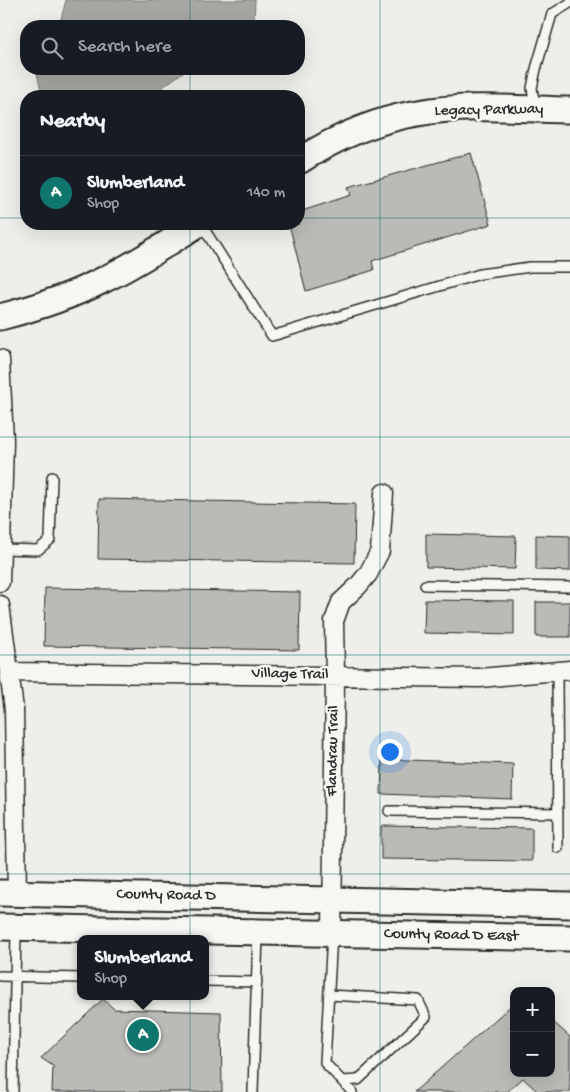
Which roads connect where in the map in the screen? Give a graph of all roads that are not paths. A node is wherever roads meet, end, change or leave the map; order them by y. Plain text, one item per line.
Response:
1 (570, 3) edge
2 (535, 110) junction
3 (570, 110) edge
4 (305, 157) edge
5 (190, 230) edge
6 (204, 230) edge
7 (570, 267) edge
8 (0, 317) edge
9 (0, 359) edge
10 (1, 472) edge
11 (52, 477) dead end
12 (384, 493) dead end
13 (1, 550) edge
14 (0, 582) edge
15 (425, 585) dead end
16 (570, 587) edge
17 (0, 605) edge
18 (4, 671) edge
19 (564, 671) edge
20 (335, 676) junction
21 (389, 811) dead end
22 (558, 813) junction
23 (558, 848) dead end
24 (9, 893) edge
25 (332, 900) junction
26 (570, 904) edge
27 (8, 928) edge
28 (258, 933) junction
29 (332, 934) junction
30 (570, 938) edge
31 (0, 976) edge
32 (15, 976) junction
33 (77, 978) edge
34 (209, 981) edge
35 (257, 982) junction
36 (328, 995) junction
37 (342, 1081) junction
38 (13, 1092) edge
39 (253, 1092) edge
40 (352, 1092) edge

1 - 2 lane
2 - 3 street, Legacy Parkway
2 - 4 street, Legacy Parkway
5 - 8 street
6 - 7 lane
9 - 10 street
10 - 13 street
11 - 13 lane
12 - 20 street, Flandrau Trail
13 - 14 street
15 - 16 lane
17 - 18 street
18 - 20 street, Village Trail
18 - 24 street
19 - 20 street, Village Trail
19 - 22 lane
20 - 25 street, Flandrau Trail
21 - 22 lane
22 - 23 lane
24 - 25 street, County Road D
25 - 26 street, County Road D East
25 - 29 street, Flandrau Trail
27 - 28 street
27 - 32 lane
28 - 29 street
28 - 35 lane
29 - 30 street, County Road D East
29 - 36 lane
31 - 32 lane
32 - 33 lane
32 - 38 lane
34 - 35 lane
35 - 39 lane
36 - 37 lane
36 - 37 lane
37 - 40 lane

